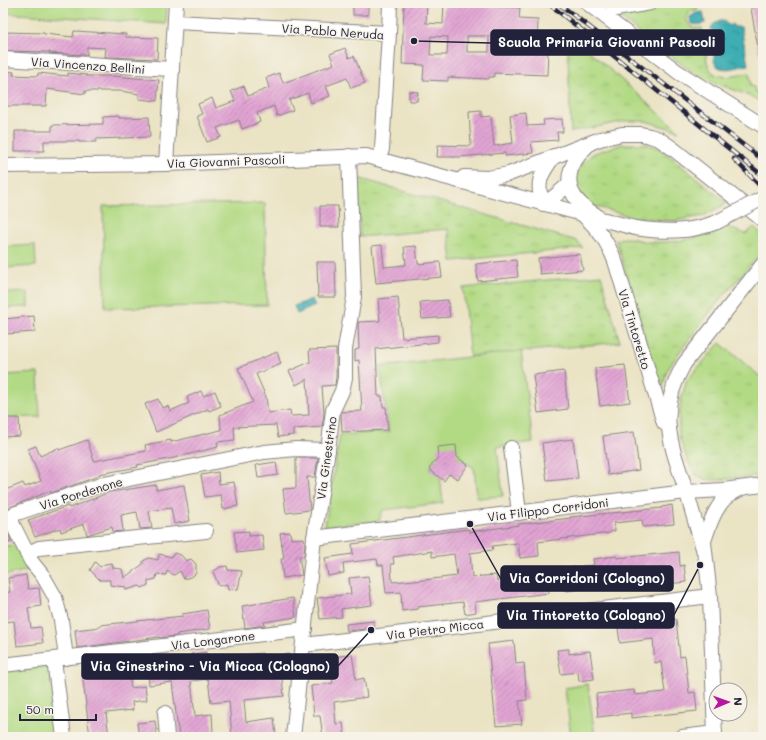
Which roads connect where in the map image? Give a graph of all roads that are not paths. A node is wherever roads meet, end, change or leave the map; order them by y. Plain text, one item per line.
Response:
1 (176, 3) edge
2 (390, 3) edge
3 (587, 3) edge
4 (610, 3) edge
5 (650, 3) edge
6 (176, 22) junction
7 (389, 33) junction
8 (3, 59) edge
9 (172, 69) junction
10 (761, 126) edge
11 (590, 143) junction
12 (349, 156) junction
13 (554, 156) junction
14 (379, 159) junction
15 (166, 164) junction
16 (3, 166) edge
17 (446, 178) junction
18 (569, 184) junction
19 (763, 198) edge
20 (543, 204) junction
21 (584, 215) junction
22 (763, 220) edge
23 (607, 221) junction
24 (763, 264) edge
25 (511, 448) dead end
26 (328, 450) junction
27 (672, 450) junction
28 (763, 485) edge
29 (742, 488) junction
30 (686, 492) junction
31 (519, 513) junction
32 (206, 531) dead end
33 (314, 538) junction
34 (704, 546) junction
35 (28, 554) junction
36 (710, 596) junction
37 (304, 629) junction
38 (304, 645) junction
39 (60, 659) junction
40 (3, 665) edge
41 (165, 713) dead end
42 (715, 735) edge
43 (64, 737) edge
44 (167, 737) edge
45 (293, 737) edge
46 (682, 737) edge

1 - 6 street
2 - 7 street
3 - 10 street
4 - 5 street
6 - 7 street, Via Pablo Neruda
6 - 9 street
7 - 14 street, Via Pablo Neruda
8 - 9 street, Via Vincenzo Bellini
9 - 15 street
11 - 13 street, Via Giovanni Pascoli
11 - 18 street
11 - 22 street, Via Giovanni Pascoli
12 - 14 street, Via Giovanni Pascoli
12 - 15 street, Via Giovanni Pascoli
12 - 26 street, Via Ginestrino
13 - 17 street, Via Giovanni Pascoli
13 - 20 street
14 - 17 street, Via Giovanni Pascoli
15 - 16 street, Via Giovanni Pascoli
17 - 20 street, Via Giovanni Pascoli
18 - 20 street
18 - 23 street
19 - 23 street, Via Giovanni Pascoli, bridge
20 - 21 street, Via Giovanni Pascoli
21 - 23 street, Via Giovanni Pascoli
21 - 27 street, Via Tintoretto
24 - 27 street, Via Tintoretto
25 - 31 street
26 - 33 street, Via Ginestrino
26 - 35 street, Via Pordenone
27 - 30 street, Via Tintoretto
28 - 29 street, Via Filippo Corridoni
29 - 30 street, Via Filippo Corridoni
29 - 34 street, Via Tintoretto
30 - 31 street, Via Filippo Corridoni
30 - 34 street, Via Tintoretto
31 - 33 street, Via Filippo Corridoni
32 - 35 street
33 - 37 street, Via Ginestrino
34 - 36 street, Via Tintoretto
35 - 39 street, Via Pordenone
36 - 38 street, Via Pietro Micca
36 - 42 street, Via Tintoretto
37 - 38 street, Via Ginestrino
37 - 39 street, Via Longarone
38 - 45 street, Via Ginestrino
39 - 40 street, Via Longarone
39 - 43 street, Via Pordenone
41 - 44 street
42 - 46 street

